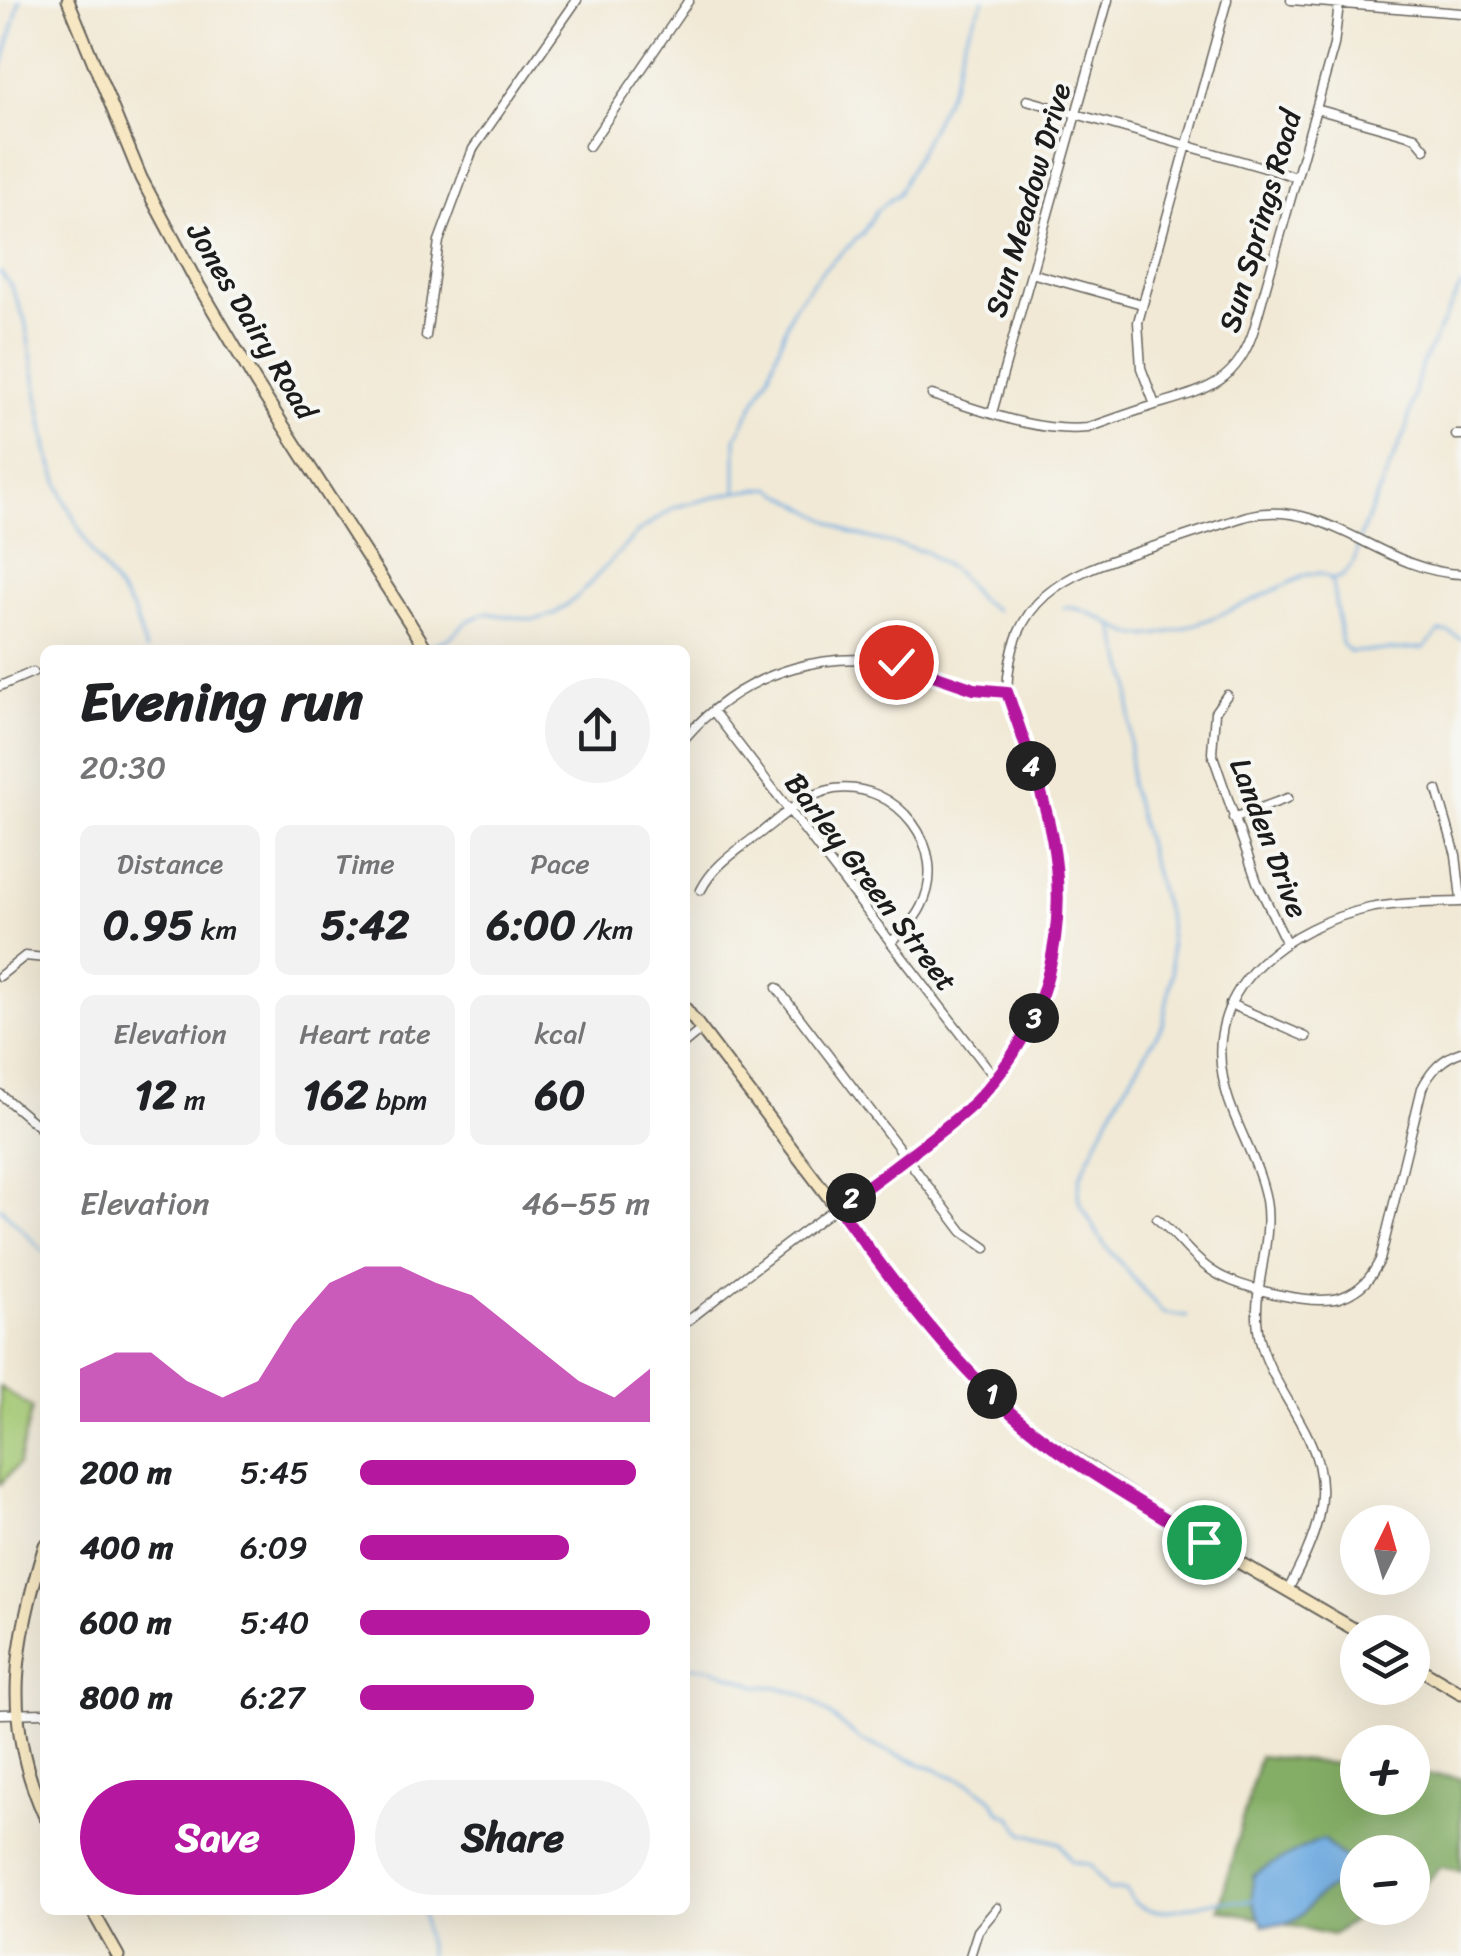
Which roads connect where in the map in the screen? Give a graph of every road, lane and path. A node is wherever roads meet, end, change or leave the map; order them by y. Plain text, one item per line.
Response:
1 (68, 0) edge
2 (577, 0) edge
3 (689, 0) edge
4 (1108, 0) edge
5 (1227, 0) edge
6 (1291, 0) edge
7 (1339, 4) junction
8 (1461, 13) edge
9 (1027, 100) dead end
10 (1316, 109) junction
11 (1076, 114) junction
12 (1186, 145) junction
13 (589, 146) dead end
14 (1426, 149) dead end
15 (1297, 177) junction
16 (1031, 273) junction
17 (1142, 304) junction
18 (426, 336) dead end
19 (932, 395) dead end
20 (1156, 405) junction
21 (992, 413) junction
22 (1461, 574) edge
23 (423, 645) edge
24 (32, 672) dead end
25 (0, 686) edge
26 (1007, 692) junction
27 (1227, 695) dead end
28 (713, 710) junction
29 (690, 733) edge
30 (1437, 790) dead end
31 (1288, 798) dead end
32 (790, 811) junction
33 (1233, 818) junction
34 (701, 890) dead end
35 (1461, 900) edge
36 (891, 942) junction
37 (1286, 942) junction
38 (40, 958) edge
39 (0, 976) edge
40 (777, 988) dead end
41 (1230, 1004) junction
42 (690, 1014) edge
43 (702, 1030) junction
44 (1306, 1037) dead end
45 (690, 1039) edge
46 (1461, 1052) edge
47 (996, 1078) junction
48 (0, 1094) edge
49 (40, 1128) edge
50 (906, 1158) junction
51 (838, 1207) junction
52 (1157, 1218) dead end
53 (986, 1248) dead end
54 (1259, 1291) junction
55 (690, 1318) edge
56 (1190, 1534) joint
57 (1204, 1542) joint
58 (40, 1562) edge
59 (1288, 1590) junction
60 (1340, 1620) edge
61 (1430, 1675) edge
62 (1461, 1693) edge
63 (40, 1713) edge
64 (0, 1714) edge
65 (18, 1715) junction
66 (40, 1803) edge
67 (997, 1908) dead end
68 (95, 1915) edge
69 (118, 1956) edge
70 (970, 1956) edge

1 - 23 street, Jones Dairy Road
2 - 18 street
3 - 13 street
4 - 11 street, Sun Meadow Drive
5 - 12 street
6 - 7 street
7 - 8 street
7 - 10 street, Sun Springs Road
9 - 11 street
10 - 14 street
10 - 15 street, Sun Springs Road
11 - 12 street
11 - 16 street, Sun Meadow Drive
12 - 15 street
12 - 17 street
15 - 20 street, Sun Springs Road
16 - 17 street
16 - 21 street, Sun Meadow Drive
17 - 20 street
19 - 21 street, Sun Springs Road
20 - 21 street, Sun Springs Road
22 - 26 street
24 - 25 street
26 - 28 street
26 - 47 street
27 - 33 street, Landen Drive
28 - 29 street
28 - 32 street, Barley Green Street
30 - 35 street
31 - 33 street
32 - 34 street
32 - 36 street, Barley Green Street
32 - 36 street
33 - 37 street, Landen Drive
35 - 37 street
36 - 47 street, Barley Green Street
37 - 41 street
38 - 39 street
40 - 50 street
41 - 44 street
41 - 54 street
42 - 43 street
43 - 45 street
43 - 51 street
46 - 54 street
47 - 50 street
48 - 49 street
50 - 51 street
50 - 53 street
51 - 55 street
51 - 56 street
52 - 54 street
54 - 59 street
56 - 57 street
57 - 59 street
58 - 65 street
59 - 60 street
61 - 62 street
63 - 65 street
64 - 65 street
65 - 66 street
67 - 70 street
68 - 69 street

